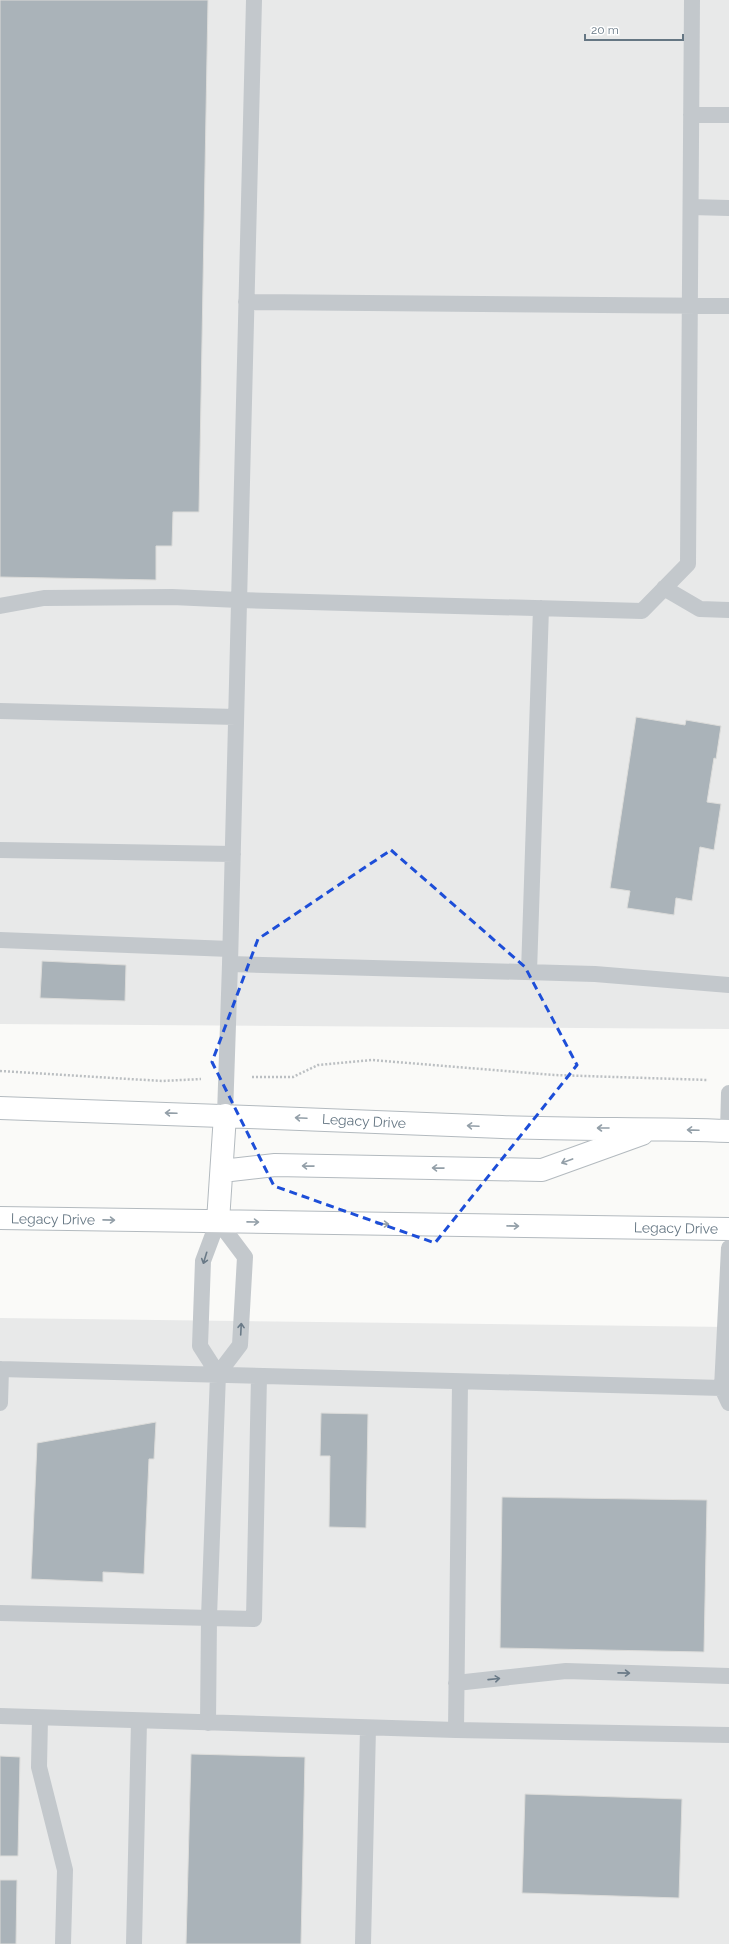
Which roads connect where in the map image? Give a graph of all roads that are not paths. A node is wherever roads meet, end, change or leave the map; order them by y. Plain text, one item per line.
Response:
1 (254, 0) edge
2 (692, 0) edge
3 (691, 115) junction
4 (729, 116) edge
5 (691, 208) junction
6 (729, 208) edge
7 (246, 302) junction
8 (729, 306) edge
9 (690, 307) junction
10 (664, 588) junction
11 (239, 600) junction
12 (0, 606) edge
13 (541, 608) junction
14 (729, 610) edge
15 (0, 711) edge
16 (236, 717) junction
17 (0, 850) edge
18 (233, 854) junction
19 (0, 940) edge
20 (230, 957) junction
21 (529, 972) junction
22 (729, 984) edge
23 (729, 1093) edge
24 (0, 1108) edge
25 (225, 1115) junction
26 (656, 1129) junction
27 (729, 1131) edge
28 (222, 1171) junction
29 (0, 1218) edge
30 (218, 1222) junction
31 (729, 1229) edge
32 (729, 1248) edge
33 (0, 1369) edge
34 (218, 1374) junction
35 (259, 1376) junction
36 (460, 1382) junction
37 (726, 1396) edge
38 (0, 1403) edge
39 (0, 1613) edge
40 (209, 1617) junction
41 (729, 1676) edge
42 (456, 1683) junction
43 (0, 1716) edge
44 (40, 1718) junction
45 (139, 1721) junction
46 (208, 1723) junction
47 (368, 1728) junction
48 (456, 1730) junction
49 (729, 1735) edge
50 (63, 1944) edge
51 (134, 1944) edge
52 (363, 1944) edge

1 - 7 lane
2 - 3 lane
3 - 4 lane
3 - 5 lane
5 - 6 lane
5 - 9 lane
7 - 9 lane
7 - 11 lane
8 - 9 lane
9 - 10 lane
10 - 13 lane
10 - 14 lane
11 - 12 lane
11 - 13 lane
11 - 16 lane
13 - 21 lane
15 - 16 lane
16 - 18 lane
17 - 18 lane
18 - 20 lane
19 - 20 lane
20 - 21 lane
20 - 25 lane
21 - 22 lane
23 - 27 lane
25 -> 24 main road, Legacy Drive
26 -> 25 main road, Legacy Drive
25 - 28 main road
27 -> 26 main road, Legacy Drive
26 -> 28 main road
28 - 30 main road
29 -> 30 main road, Legacy Drive
30 -> 31 main road, Legacy Drive
30 -> 34 lane
34 -> 30 lane
32 - 37 lane
33 - 34 lane
33 - 38 lane
34 - 35 lane
34 - 40 lane
35 - 36 lane
35 - 40 lane
36 - 37 lane
36 - 42 lane
39 - 40 lane
40 - 46 lane
42 -> 41 lane
42 - 48 lane
43 - 44 lane
44 - 45 lane
44 - 50 lane
45 - 46 lane
45 - 51 lane
46 - 47 lane
47 - 48 lane
47 - 52 lane
48 - 49 lane

